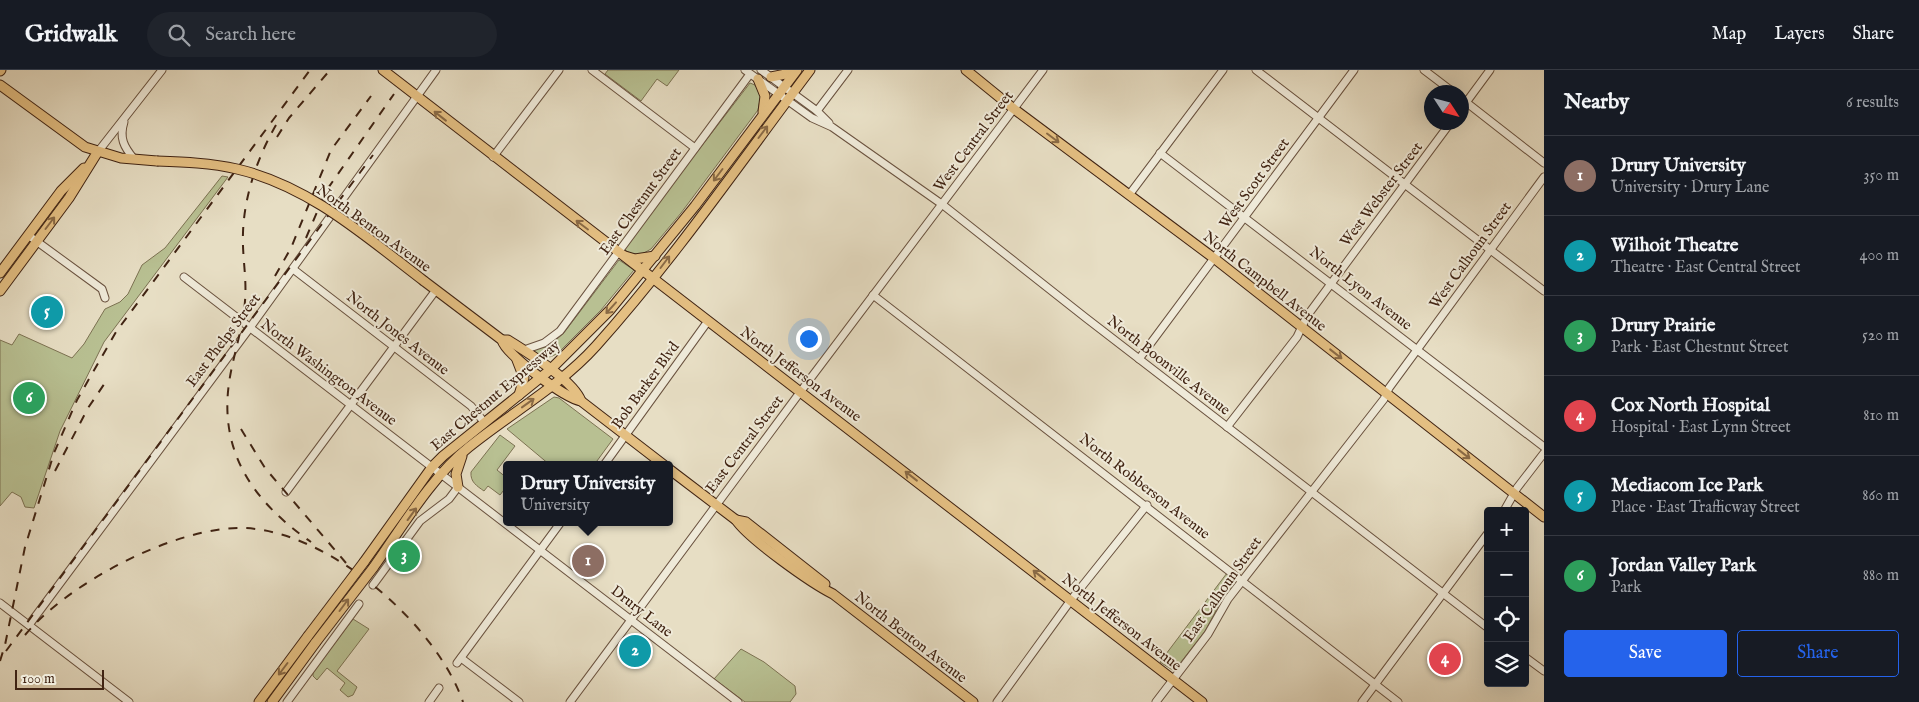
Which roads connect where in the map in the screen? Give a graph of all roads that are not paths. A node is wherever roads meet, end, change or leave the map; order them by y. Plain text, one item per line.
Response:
1 (162, 70) edge
2 (382, 70) edge
3 (436, 70) edge
4 (559, 70) edge
5 (592, 70) edge
6 (761, 70) edge
7 (810, 70) edge
8 (848, 70) edge
9 (966, 70) edge
10 (1044, 70) edge
11 (1222, 70) edge
12 (1256, 70) edge
13 (1354, 70) edge
14 (1424, 70) edge
15 (1490, 70) edge
16 (796, 71) edge
17 (751, 75) edge
18 (770, 77) junction
19 (0, 85) edge
20 (1444, 85) edge
21 (781, 90) junction
22 (1469, 96) edge
23 (790, 97) junction
24 (416, 98) junction
25 (1469, 107) edge
26 (1014, 109) junction
27 (817, 111) junction
28 (125, 117) junction
29 (761, 117) junction
30 (1318, 118) junction
31 (832, 127) junction
32 (1445, 130) edge
33 (695, 148) junction
34 (97, 153) junction
35 (1160, 153) junction
36 (492, 157) junction
37 (134, 159) junction
38 (1544, 163) edge
39 (1544, 178) edge
40 (1405, 184) junction
41 (1129, 195) junction
42 (943, 205) junction
43 (1246, 217) junction
44 (28, 235) junction
45 (36, 242) junction
46 (1490, 250) junction
47 (620, 253) junction
48 (655, 256) junction
49 (1215, 259) junction
50 (293, 269) junction
51 (643, 271) junction
52 (0, 273) edge
53 (184, 277) dead end
54 (653, 279) junction
55 (1332, 283) junction
56 (436, 290) junction
57 (0, 291) edge
58 (1544, 291) edge
59 (873, 295) junction
60 (105, 298) dead end
61 (708, 321) junction
62 (1302, 327) junction
63 (249, 329) junction
64 (502, 340) junction
65 (394, 348) junction
66 (1417, 349) junction
67 (524, 350) junction
68 (516, 358) junction
69 (1139, 359) junction
70 (550, 370) junction
71 (542, 377) junction
72 (561, 379) junction
73 (552, 386) junction
74 (801, 391) junction
75 (1386, 394) junction
76 (516, 398) junction
77 (581, 401) junction
78 (351, 405) junction
79 (484, 422) junction
80 (1227, 427) junction
81 (625, 436) junction
82 (1544, 447) edge
83 (468, 448) junction
84 (1544, 453) edge
85 (607, 461) edge
86 (659, 461) edge
87 (432, 467) junction
88 (673, 472) edge
89 (441, 474) junction
90 (458, 487) junction
91 (286, 492) dead end
92 (1311, 492) junction
93 (1515, 494) junction
94 (716, 504) junction
95 (1147, 505) junction
96 (1507, 507) edge
97 (1544, 516) edge
98 (503, 521) edge
99 (510, 526) edge
100 (558, 526) edge
101 (1484, 538) edge
102 (541, 549) junction
103 (1242, 579) junction
104 (372, 585) dead end
105 (1442, 594) junction
106 (1071, 600) junction
107 (0, 603) edge
108 (358, 604) dead end
109 (631, 620) junction
110 (29, 625) junction
111 (1484, 625) edge
112 (1529, 660) edge
113 (1544, 671) edge
114 (1173, 679) junction
115 (1375, 684) junction
116 (439, 688) dead end
117 (129, 702) edge
118 (259, 702) edge
119 (272, 702) edge
120 (287, 702) edge
121 (429, 702) edge
122 (519, 702) edge
123 (570, 702) edge
124 (738, 702) edge
125 (973, 702) edge
126 (997, 702) edge
127 (1156, 702) edge
128 (1202, 702) edge
129 (1362, 702) edge
130 (1398, 702) edge

1 - 28 street
2 - 24 main road, North Jefferson Avenue
3 - 24 street, East Phelps Street
4 - 36 street
5 - 33 street
6 - 18 street, North Boonville Avenue
7 - 23 main road, East Chestnut Expressway
8 - 27 street
9 - 26 main road, North Campbell Avenue
10 - 26 street, West Central Street
11 - 35 street
12 - 30 street
13 - 30 street, West Scott Street
14 - 20 street
15 - 22 street
16 - 18 main road
16 - 21 main road, East Chestnut Expressway
17 - 21 street, North Boonville Avenue
17 - 29 main road
17 - 33 street, East Chestnut Street
18 - 21 street, North Boonville Avenue
19 - 34 main road, North Benton Avenue
21 - 23 street, North Boonville Avenue
21 - 29 main road, East Chestnut Expressway
23 - 27 street, North Boonville Avenue
23 - 31 street, North Boonville Avenue
54 -> 23 main road, East Chestnut Expressway
36 -> 24 main road, North Jefferson Avenue
24 - 50 street, East Phelps Street
25 - 38 street
26 -> 41 main road, North Campbell Avenue
26 - 42 street, West Central Street
27 - 31 street, North Boonville Avenue
28 - 34 street
28 - 37 street
29 -> 48 main road, East Chestnut Expressway
30 - 40 street
30 - 43 street, West Scott Street
31 - 42 street, North Boonville Avenue
32 - 40 street, West Webster Street
33 - 47 street, East Chestnut Street
34 - 37 main road, North Benton Avenue
34 - 44 main road
45 -> 34 main road
35 - 41 street
35 - 43 street, North Lyon Avenue
47 -> 36 main road, North Jefferson Avenue
37 - 56 main road, North Benton Avenue, bridge
39 - 46 street, West Calhoun Street
40 - 46 street
40 - 55 street, West Webster Street
41 - 49 main road, North Campbell Avenue
42 - 59 street, East Central Street
42 - 69 street, North Boonville Avenue
43 - 49 street, West Scott Street
43 - 55 street, North Lyon Avenue
44 - 45 street
44 - 52 main road
45 - 57 main road
45 - 60 street
46 - 58 street
46 - 66 street, West Calhoun Street
47 - 48 main road
47 - 51 main road, North Jefferson Avenue
47 - 67 street, East Chestnut Street
48 - 51 main road, East Chestnut Expressway
49 - 62 main road, North Campbell Avenue
49 - 69 street, West Scott Street
50 - 63 street, East Phelps Street
50 - 65 street, North Jones Avenue
51 - 54 main road, North Jefferson Avenue
51 -> 70 main road, East Chestnut Expressway
53 - 63 street, North Washington Avenue
54 - 61 main road, North Jefferson Avenue
54 - 72 main road, East Chestnut Expressway
55 - 62 street, West Webster Street
55 - 66 street, North Lyon Avenue
56 - 64 main road, North Benton Avenue
56 - 65 street
59 - 74 street, East Central Street
59 - 95 street, North Robberson Avenue
61 - 74 main road, North Jefferson Avenue
61 - 81 street, Bob Barker Blvd
62 -> 75 main road, North Campbell Avenue
62 - 80 street, West Webster Street
63 - 78 street, North Washington Avenue
63 - 110 street, East Phelps Street
64 - 67 main road, North Benton Avenue
64 - 68 main road, North Benton Avenue
65 - 78 street
65 - 79 street, North Jones Avenue
66 - 75 street, West Calhoun Street
66 - 82 street, North Lyon Avenue
67 - 70 main road, North Benton Avenue
68 - 71 main road, North Benton Avenue
68 - 76 main road
69 - 80 street, North Boonville Avenue
70 - 71 main road, East Chestnut Expressway
70 - 72 main road, North Benton Avenue
71 - 73 main road, North Benton Avenue
71 - 76 main road, East Chestnut Expressway
72 - 73 main road, East Chestnut Expressway
72 - 77 main road, North Benton Avenue
73 - 77 main road, North Benton Avenue
83 -> 73 main road, East Chestnut Expressway
74 - 94 street, East Central Street
106 -> 74 main road, North Jefferson Avenue
75 - 92 street, West Calhoun Street
75 -> 93 main road, North Campbell Avenue
76 - 79 main road, East Chestnut Expressway
77 - 81 main road, North Benton Avenue
78 - 87 street, North Washington Avenue
78 - 91 street
79 - 87 main road, East Chestnut Expressway
80 - 92 street, North Boonville Avenue
81 - 85 street, Bob Barker Blvd
81 - 86 main road, North Benton Avenue
83 - 89 main road, East Chestnut Expressway
83 - 90 main road
84 - 93 street
87 - 89 street, North Washington Avenue
87 -> 118 main road, East Chestnut Expressway, bridge
88 - 94 main road, North Benton Avenue
89 - 90 street, North Washington Avenue
119 -> 89 main road, East Chestnut Expressway, bridge
90 - 98 street, Drury Lane
90 - 104 street
92 - 103 street, East Calhoun Street
92 - 105 street, North Boonville Avenue
93 - 96 street
93 - 97 main road, North Campbell Avenue
94 - 109 street, East Central Street
94 - 125 main road, North Benton Avenue
95 - 103 street, North Robberson Avenue
95 - 106 street
99 - 102 street, Drury Lane
100 - 102 street
101 - 105 street
102 - 109 street, Drury Lane
102 - 122 street
103 - 114 street, East Calhoun Street
103 - 115 street, North Robberson Avenue
105 - 111 street, North Boonville Avenue
105 - 115 street
106 - 114 main road, North Jefferson Avenue
106 - 126 street
107 - 110 street
108 - 120 street
109 - 123 street, East Central Street
109 - 124 street, Drury Lane
110 - 117 street
112 - 113 street
114 - 127 street, East Calhoun Street
114 - 128 main road, North Jefferson Avenue
115 - 129 street
115 - 130 street, North Robberson Avenue
116 - 121 street

